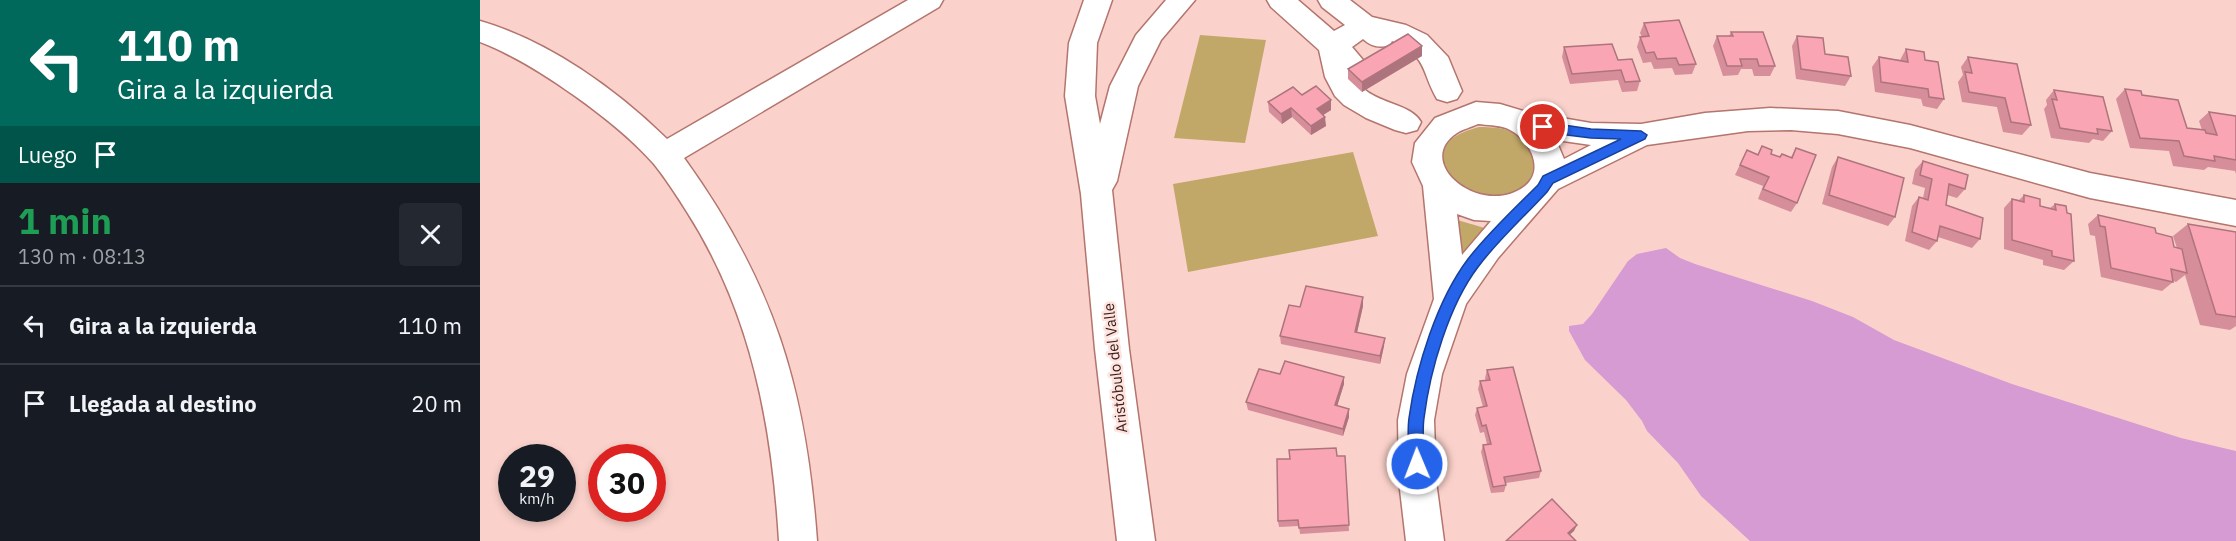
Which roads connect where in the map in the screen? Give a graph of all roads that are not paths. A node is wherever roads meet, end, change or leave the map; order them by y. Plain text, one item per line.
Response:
1 (929, 0) edge
2 (1098, 0) edge
3 (1181, 0) edge
4 (1281, 0) edge
5 (1332, 0) edge
6 (1366, 27) junction
7 (480, 31) edge
8 (1333, 45) junction
9 (1447, 91) junction
10 (1476, 113) junction
11 (1406, 122) junction
12 (1523, 123) junction
13 (1641, 135) junction
14 (1426, 150) junction
15 (664, 155) junction
16 (1438, 187) junction
17 (1541, 188) junction
18 (1097, 194) junction
19 (2236, 213) edge
20 (1451, 299) junction
21 (798, 541) edge
22 (1136, 541) edge
23 (1425, 541) edge

1 - 15 street
2 - 18 street, Aristóbulo del Valle
3 - 18 street, Aristóbulo del Valle
4 - 8 street
5 - 6 street
6 - 8 street
6 - 9 street
6 - 9 street
7 - 15 street
8 - 11 street
8 - 11 street
9 - 10 street
10 - 12 street
10 - 14 street
11 - 14 street
12 - 13 street
12 - 17 street
13 - 17 street
13 - 19 street
14 - 16 street
15 - 21 street
16 - 17 street
16 - 20 street
17 - 20 street
18 - 22 street, Aristóbulo del Valle
20 - 23 street

